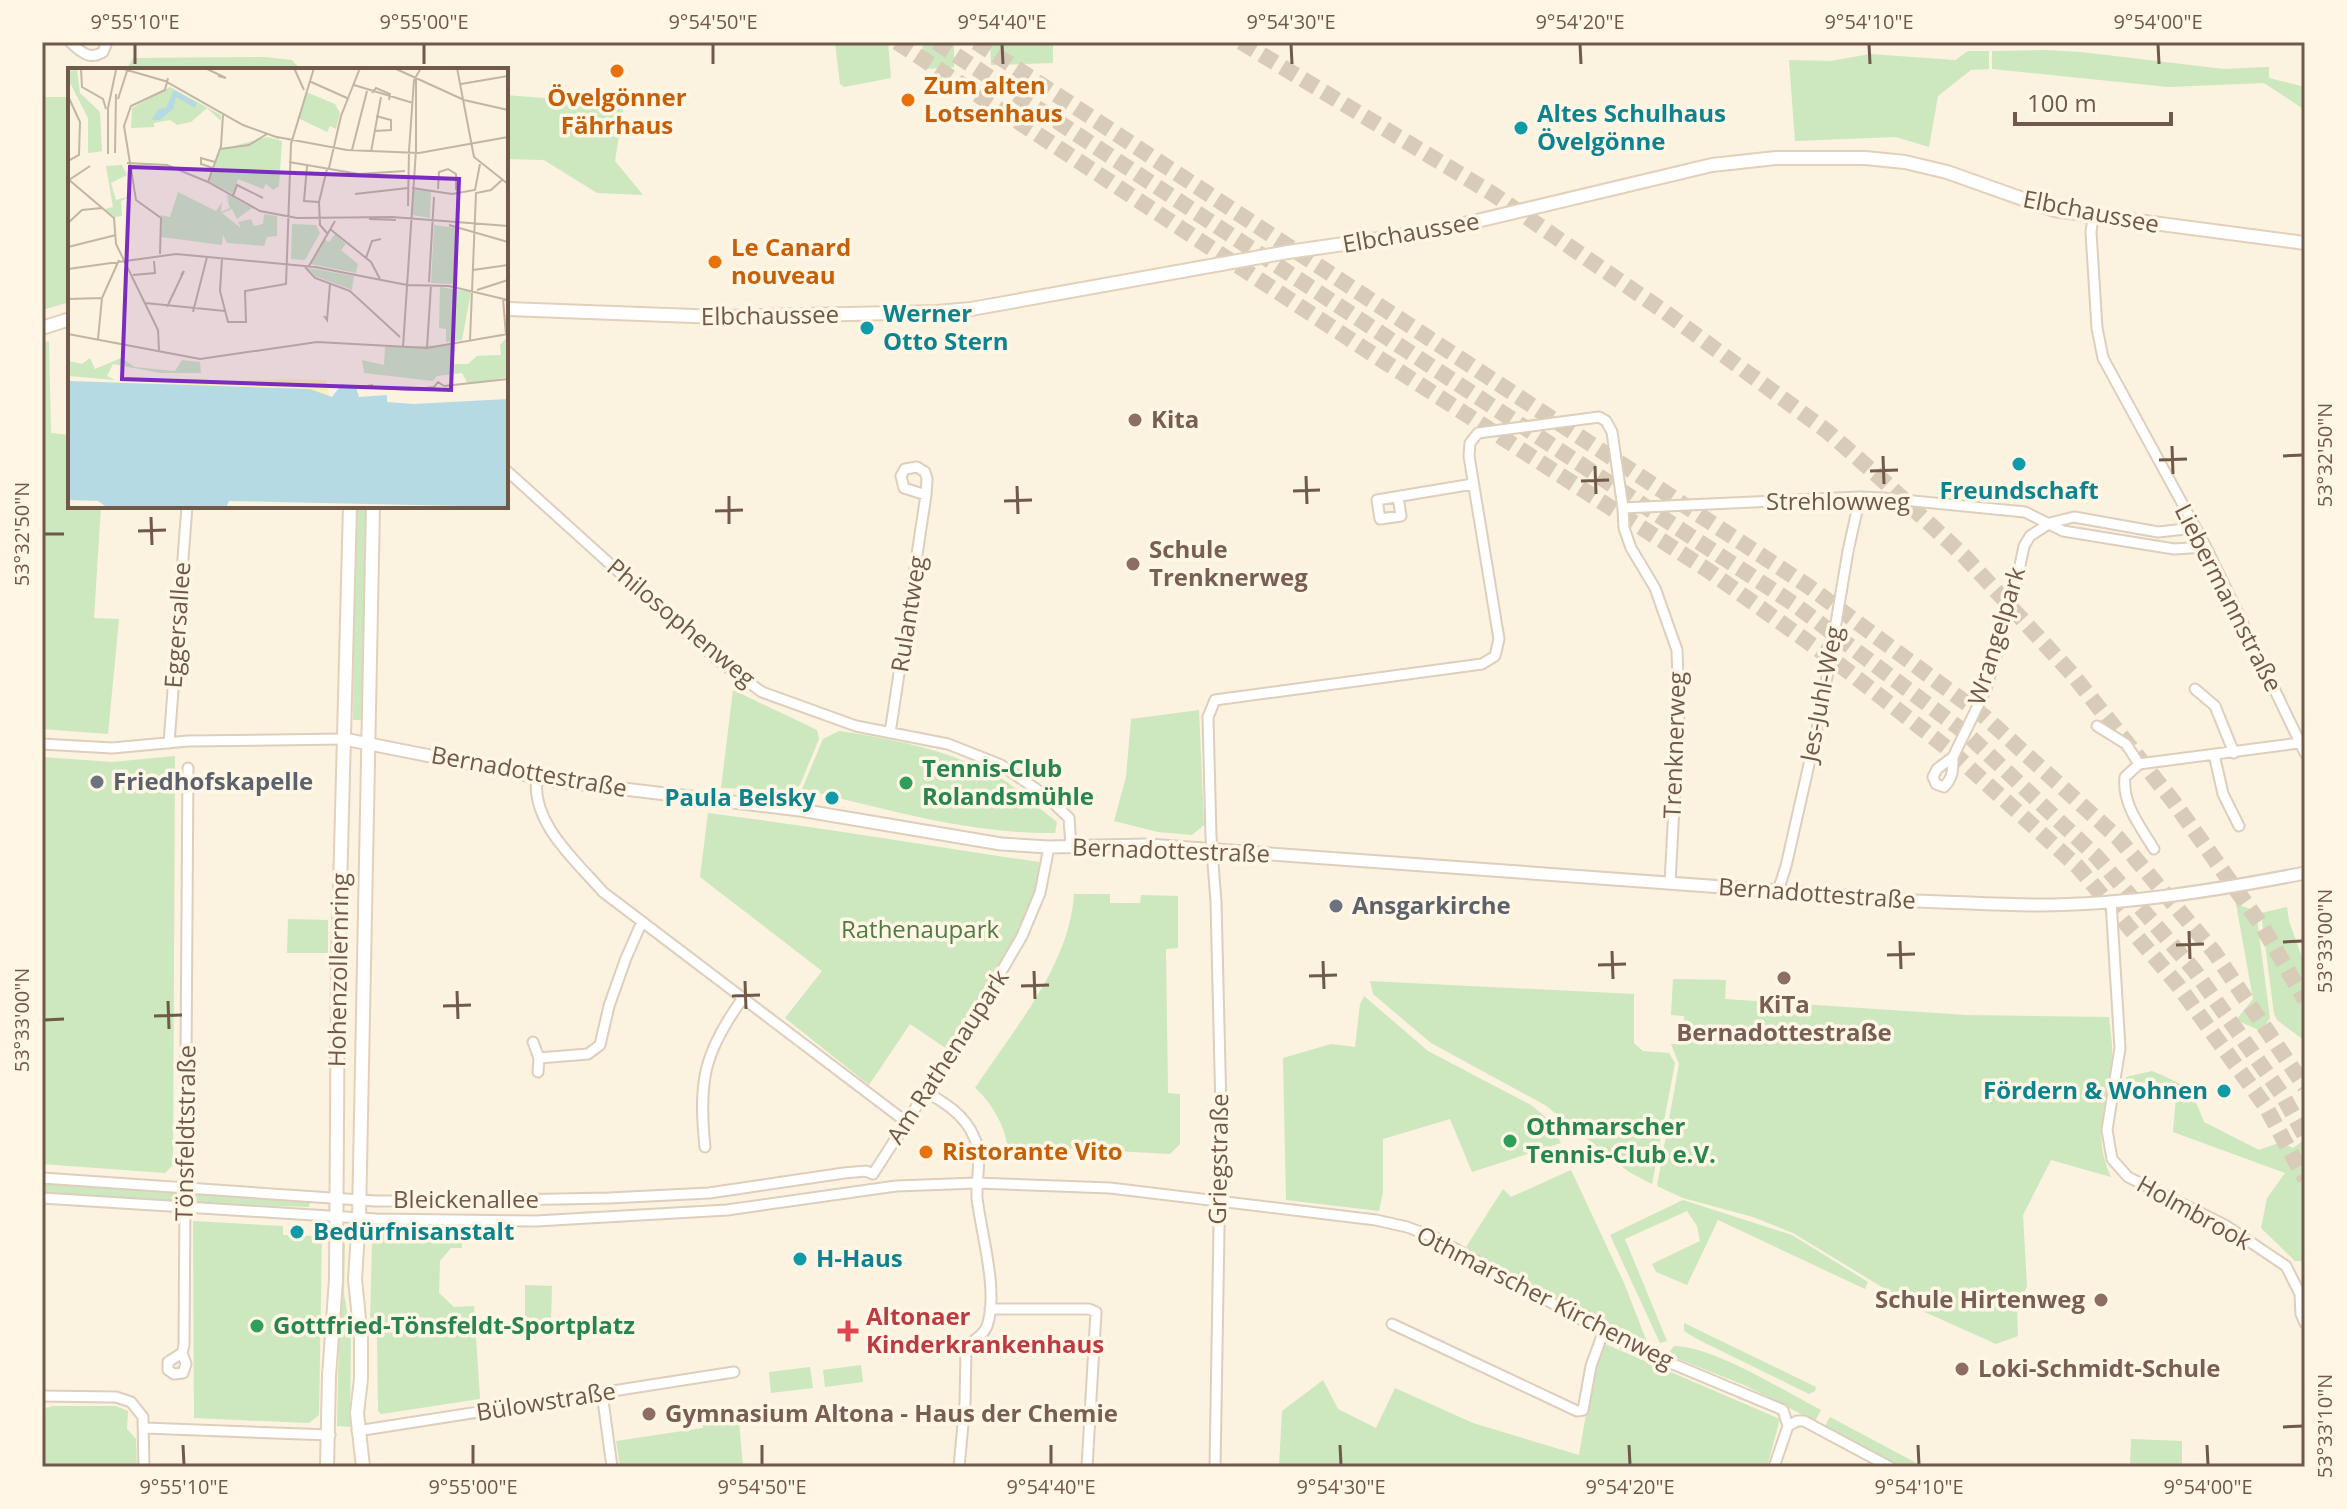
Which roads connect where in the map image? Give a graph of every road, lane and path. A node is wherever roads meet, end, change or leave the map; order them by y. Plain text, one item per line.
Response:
1 (70, 42) edge
2 (107, 42) edge
3 (2093, 217) junction
4 (2305, 243) edge
5 (508, 309) edge
6 (68, 320) edge
7 (42, 328) edge
8 (508, 472) edge
9 (1473, 484) junction
10 (926, 495) dead end
11 (1398, 497) dead end
12 (1860, 497) junction
13 (187, 508) edge
14 (350, 508) edge
15 (373, 508) edge
16 (1623, 508) junction
17 (2050, 523) junction
18 (2195, 528) junction
19 (2206, 547) junction
20 (2195, 689) dead end
21 (2097, 726) dead end
22 (890, 733) junction
23 (344, 739) junction
24 (169, 743) junction
25 (2299, 743) junction
26 (42, 744) edge
27 (368, 744) junction
28 (2234, 753) junction
29 (2305, 753) edge
30 (2214, 754) junction
31 (1953, 757) dead end
32 (2139, 764) junction
33 (188, 768) dead end
34 (537, 777) junction
35 (2239, 826) dead end
36 (1071, 846) junction
37 (1049, 847) junction
38 (2154, 849) dead end
39 (1212, 851) junction
40 (2305, 873) edge
41 (1670, 883) junction
42 (1778, 891) junction
43 (2111, 901) junction
44 (641, 924) junction
45 (743, 998) junction
46 (533, 1042) dead end
47 (539, 1058) junction
48 (538, 1072) dead end
49 (925, 1091) junction
50 (905, 1121) junction
51 (705, 1147) dead end
52 (873, 1174) junction
53 (42, 1178) edge
54 (977, 1183) junction
55 (186, 1189) junction
56 (878, 1189) junction
57 (42, 1198) edge
58 (335, 1198) junction
59 (359, 1199) junction
60 (1218, 1202) junction
61 (185, 1207) junction
62 (336, 1216) junction
63 (359, 1218) junction
64 (990, 1309) junction
65 (2305, 1323) edge
66 (1392, 1324) dead end
67 (1603, 1333) junction
68 (182, 1353) dead end
69 (734, 1372) dead end
70 (602, 1393) junction
71 (42, 1396) edge
72 (1788, 1426) junction
73 (144, 1428) junction
74 (357, 1431) junction
75 (330, 1435) junction
76 (144, 1467) edge
77 (327, 1467) edge
78 (363, 1467) edge
79 (612, 1467) edge
80 (959, 1467) edge
81 (1087, 1467) edge
82 (1215, 1467) edge
83 (1774, 1467) edge
84 (1890, 1467) edge

1 - 2 street
3 - 4 main road, Elbchaussee
3 - 5 main road, Elbchaussee
3 - 18 street, Liebermannstraße
6 - 7 main road
8 - 22 street, Philosophenweg
9 - 11 street
9 - 16 street, Trenknerweg
9 - 39 street, Trenknerweg
10 - 22 street, Rulantweg
12 - 16 street, Strehlowweg
12 - 17 street, Strehlowweg
12 - 42 street, Jes-Juhl-Weg
13 - 24 street, Eggersallee
14 - 23 main road, Hohenzollernring
15 - 27 main road, Hohenzollernring
16 - 41 street, Trenknerweg
17 - 18 street, Strehlowweg
17 - 19 street, Strehlowweg
17 - 31 street, Wrangelpark
18 - 19 street, Liebermannstraße
19 - 25 street, Liebermannstraße
20 - 28 street
21 - 32 street
22 - 36 street, Philosophenweg
23 - 24 street, Bernadottestraße
23 - 27 street, Bernadottestraße
23 - 58 main road, Hohenzollernring
24 - 26 street, Bernadottestraße
25 - 28 street
25 - 29 street, Liebermannstraße
27 - 34 street, Bernadottestraße
27 - 59 main road, Hohenzollernring
28 - 30 street
30 - 32 street
30 - 35 street
32 - 38 street
33 - 55 street, Tönsfeldtstraße
34 - 37 street, Bernadottestraße
34 - 44 street
36 - 37 street, Bernadottestraße
36 - 39 street, Bernadottestraße
37 - 49 street, Am Rathenaupark
39 - 41 street, Bernadottestraße
39 - 60 street, Griegstraße
40 - 43 street, Bernadottestraße
41 - 42 street, Bernadottestraße
42 - 43 street, Bernadottestraße
43 - 65 street, Holmbrook
44 - 45 street
44 - 47 street
45 - 50 street
45 - 51 street
46 - 47 street
47 - 48 street
49 - 50 street, Am Rathenaupark
49 - 54 street
50 - 52 street, Am Rathenaupark
52 - 56 street
52 - 59 street, Bleickenallee
53 - 55 street, Bleickenallee
54 - 56 street, Bleickenallee
54 - 60 street, Othmarscher Kirchenweg
54 - 64 street
55 - 58 street, Bleickenallee
55 - 61 street, Tönsfeldtstraße
56 - 63 street, Bleickenallee
57 - 61 street, Bleickenallee
58 - 59 street, Bleickenallee
58 - 62 main road, Hohenzollernring
59 - 63 main road, Hohenzollernring
60 - 67 street, Othmarscher Kirchenweg
60 - 82 street, Griegstraße
61 - 62 street, Bleickenallee
61 - 68 street, Tönsfeldtstraße
62 - 63 street, Bleickenallee
62 - 75 main road, Hohenzollernring
63 - 74 main road, Hohenzollernring
64 - 80 street
64 - 81 street
66 - 67 street
67 - 72 street, Othmarscher Kirchenweg
69 - 70 street, Bülowstraße
70 - 74 street, Bülowstraße
70 - 79 street
71 - 73 street
72 - 83 street
72 - 84 street
73 - 75 street
73 - 76 street
74 - 75 main road
74 - 78 main road, Hohenzollernring
75 - 77 main road, Hohenzollernring

